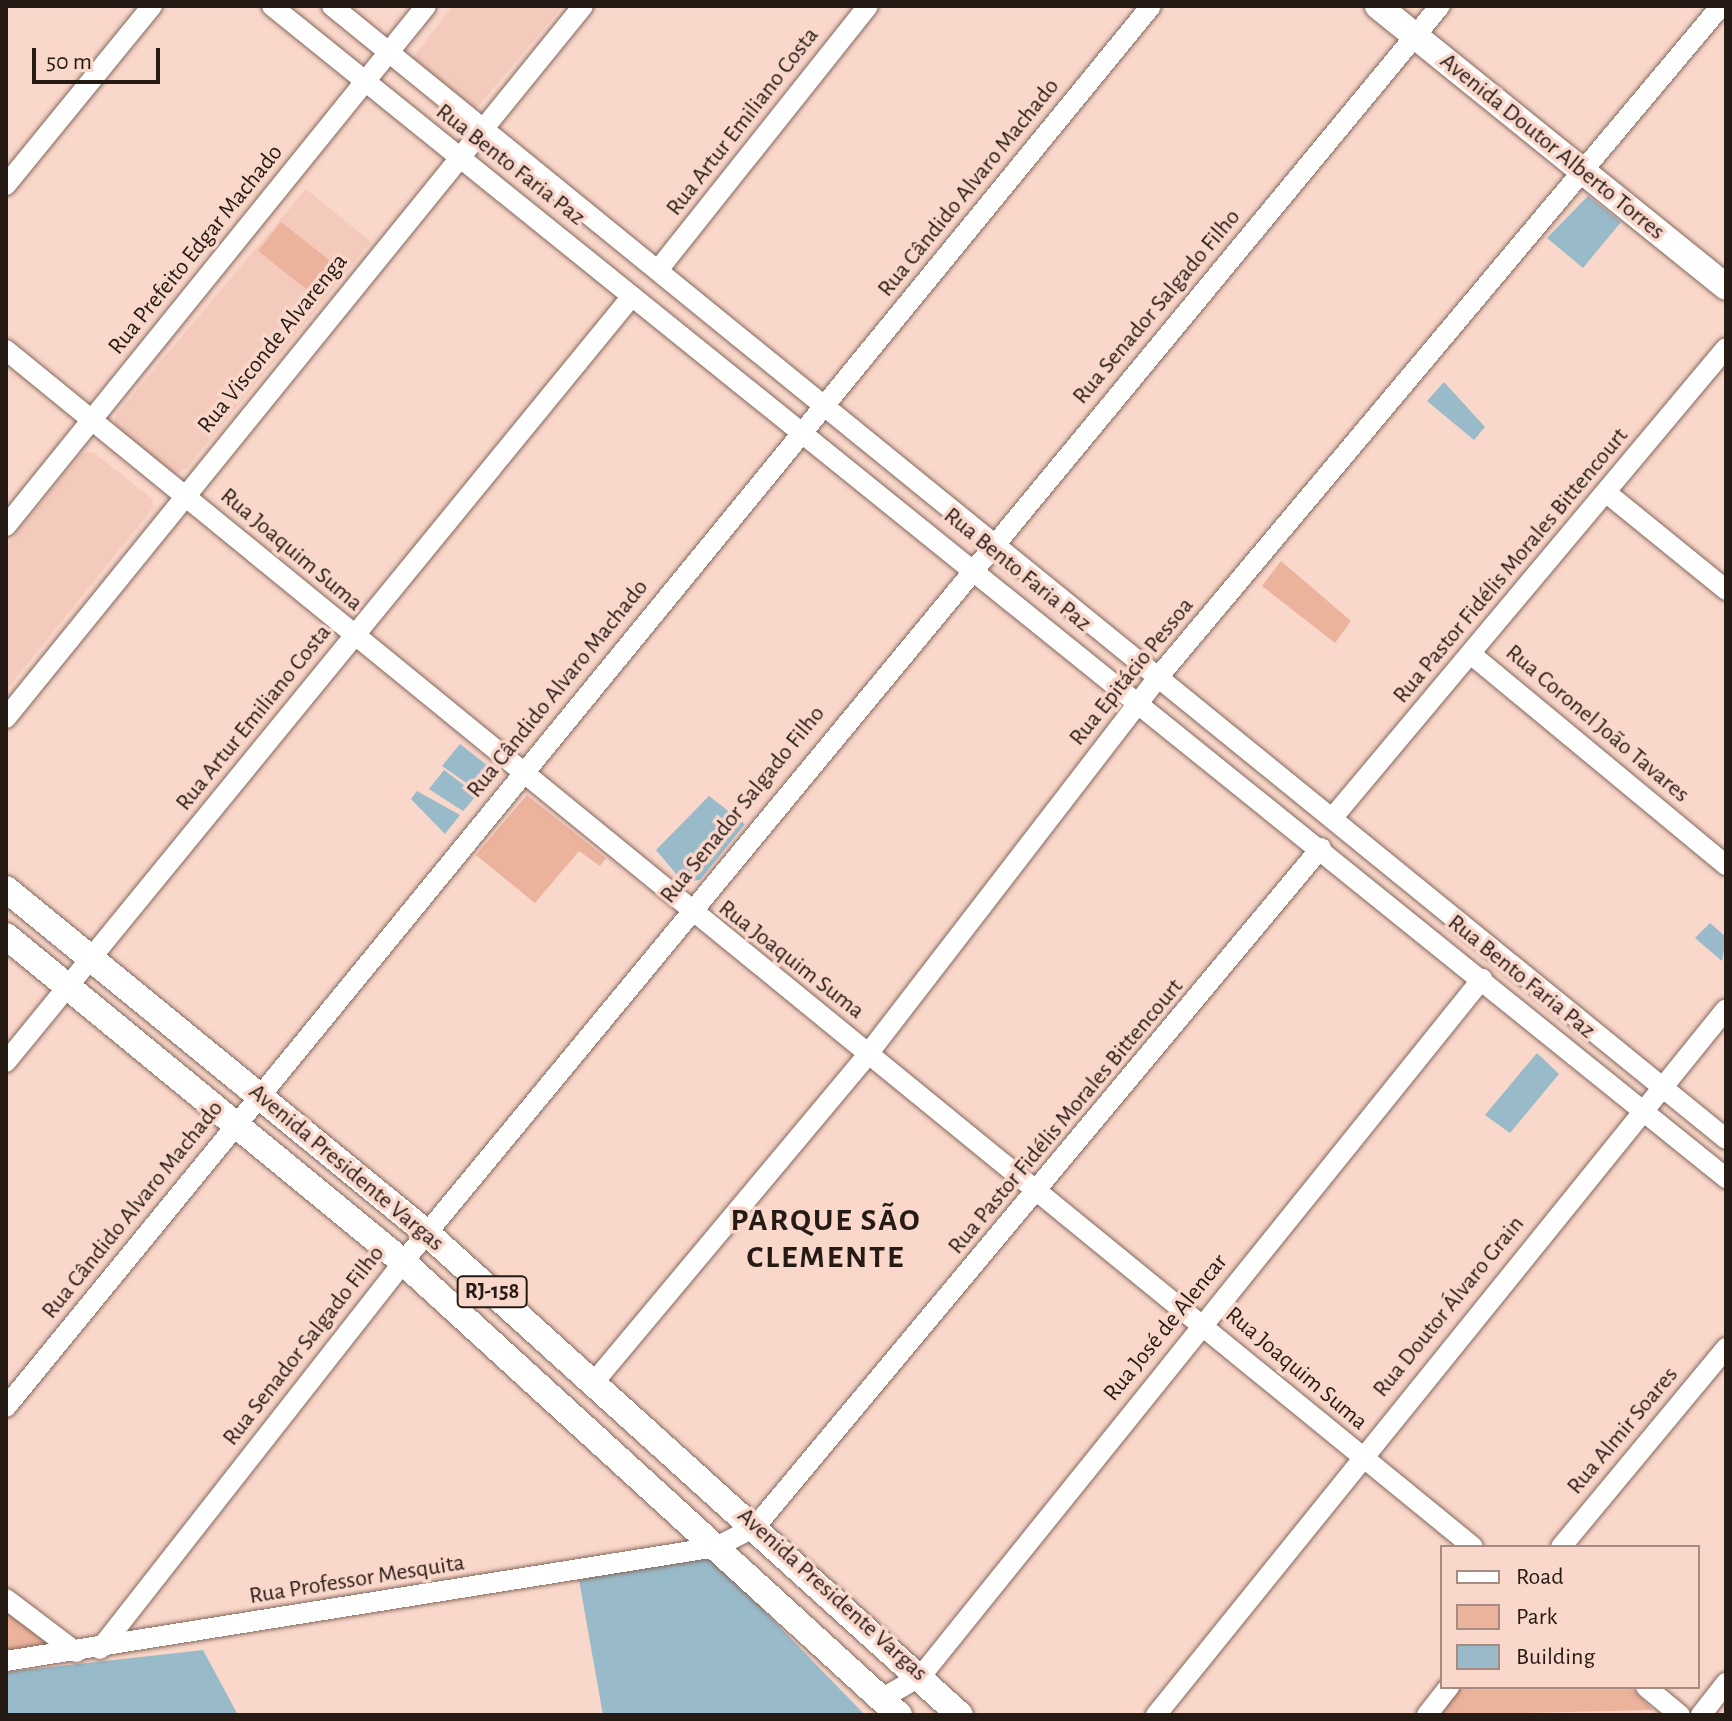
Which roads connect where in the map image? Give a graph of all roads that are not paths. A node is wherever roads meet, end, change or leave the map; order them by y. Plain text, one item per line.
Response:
1 (152, 6) edge
2 (272, 6) edge
3 (332, 6) edge
4 (426, 6) edge
5 (583, 6) edge
6 (868, 6) edge
7 (1151, 6) edge
8 (1378, 6) edge
9 (1440, 6) edge
10 (1721, 6) edge
11 (1415, 37) junction
12 (388, 53) junction
13 (364, 82) junction
14 (482, 128) junction
15 (458, 157) junction
16 (1586, 174) junction
17 (6, 185) edge
18 (658, 270) junction
19 (1726, 287) edge
20 (632, 296) junction
21 (1726, 348) edge
22 (6, 350) edge
23 (827, 403) junction
24 (93, 422) junction
25 (804, 431) junction
26 (1608, 494) junction
27 (184, 495) junction
28 (6, 526) edge
29 (996, 542) junction
30 (972, 566) junction
31 (1726, 590) edge
32 (354, 636) junction
33 (1472, 655) junction
34 (1160, 675) junction
35 (1138, 703) junction
36 (6, 718) edge
37 (521, 774) junction
38 (1334, 816) junction
39 (1321, 848) junction
40 (1726, 865) edge
41 (6, 889) edge
42 (689, 912) junction
43 (6, 936) edge
44 (90, 958) junction
45 (1482, 979) junction
46 (70, 985) junction
47 (1726, 1009) edge
48 (868, 1054) junction
49 (6, 1062) edge
50 (1661, 1087) junction
51 (260, 1096) junction
52 (1642, 1110) junction
53 (239, 1122) junction
54 (1726, 1139) edge
55 (1726, 1178) edge
56 (1039, 1192) junction
57 (428, 1234) junction
58 (403, 1262) junction
59 (1202, 1324) junction
60 (1726, 1348) edge
61 (595, 1381) junction
62 (6, 1407) edge
63 (1361, 1458) junction
64 (755, 1527) junction
65 (1470, 1545) edge
66 (1563, 1545) edge
67 (716, 1547) junction
68 (6, 1599) edge
69 (100, 1649) junction
70 (76, 1652) junction
71 (6, 1661) edge
72 (921, 1676) junction
73 (1726, 1683) edge
74 (1447, 1689) edge
75 (1648, 1689) edge
76 (890, 1707) edge
77 (1726, 1708) edge
78 (960, 1715) edge
79 (1156, 1715) edge
80 (1427, 1715) edge
81 (1680, 1715) edge
82 (1701, 1715) edge
83 (1708, 1715) edge

1 - 17 street
2 - 13 street, Rua Bento Faria Paz
3 - 12 street, Rua Bento Faria Paz
4 - 12 street, Rua Prefeito Edgar Machado
5 - 14 street, Rua Visconde Alvarenga
6 - 18 street, Rua Artur Emiliano Costa
7 - 23 street, Rua Cândido Alvaro Machado
8 - 11 main road, Avenida Doutor Alberto Torres
9 - 11 street, Rua Senador Salgado Filho
10 - 16 street, Rua Epitácio Pessoa
11 - 16 main road, Avenida Doutor Alberto Torres
11 - 29 street, Rua Senador Salgado Filho
12 - 13 street, Rua Prefeito Edgar Machado
12 - 14 street, Rua Bento Faria Paz
13 - 15 street, Rua Bento Faria Paz
13 - 24 street, Rua Prefeito Edgar Machado
14 - 15 street, Rua Visconde Alvarenga
14 - 18 street, Rua Bento Faria Paz
15 - 20 street, Rua Bento Faria Paz
15 - 27 street, Rua Visconde Alvarenga
16 - 19 main road, Avenida Doutor Alberto Torres
16 - 34 street, Rua Epitácio Pessoa
18 - 23 street, Rua Bento Faria Paz
20 - 25 street, Rua Bento Faria Paz
20 - 32 street, Rua Artur Emiliano Costa
21 - 26 street, Rua Pastor Fidélis Morales Bittencourt
22 - 24 street, Rua Joaquim Suma
23 - 25 street, Rua Cândido Alvaro Machado
23 - 29 street, Rua Bento Faria Paz
24 - 27 street, Rua Joaquim Suma
24 - 28 street, Rua Prefeito Edgar Machado
25 - 30 street, Rua Bento Faria Paz
25 - 37 street, Rua Cândido Alvaro Machado
26 - 31 street
26 - 33 street, Rua Pastor Fidélis Morales Bittencourt
27 - 32 street, Rua Joaquim Suma
27 - 36 street, Rua Visconde Alvarenga
29 - 30 street, Rua Senador Salgado Filho
29 - 34 street, Rua Bento Faria Paz
30 - 35 street, Rua Bento Faria Paz
30 - 42 street, Rua Senador Salgado Filho
32 - 37 street, Rua Joaquim Suma
32 - 44 street, Rua Artur Emiliano Costa
33 - 38 street, Rua Pastor Fidélis Morales Bittencourt
33 - 40 street, Rua Coronel João Tavares
34 - 35 street, Rua Epitácio Pessoa
34 - 38 street, Rua Bento Faria Paz
35 - 39 street, Rua Bento Faria Paz
35 - 48 street, Rua Epitácio Pessoa
37 - 42 street, Rua Joaquim Suma
37 - 51 street, Rua Cândido Alvaro Machado
38 - 50 street, Rua Bento Faria Paz
39 - 45 street, Rua Bento Faria Paz
39 - 56 street, Rua Pastor Fidélis Morales Bittencourt
41 - 44 main road, Avenida Presidente Vargas / RJ-158
42 - 48 street, Rua Joaquim Suma
42 - 57 street, Rua Senador Salgado Filho
43 - 46 main road, Avenida Presidente Vargas / RJ-158
44 - 46 street, Rua Artur Emiliano Costa
44 - 51 main road, Avenida Presidente Vargas / RJ-158
45 - 52 street, Rua Bento Faria Paz
45 - 59 street, Rua José de Alencar
46 - 49 street, Rua Artur Emiliano Costa
46 - 53 main road, Avenida Presidente Vargas / RJ-158
47 - 50 street, Rua Doutor Álvaro Grain
48 - 56 street, Rua Joaquim Suma
48 - 61 street, Rua Epitácio Pessoa
50 - 52 street, Rua Doutor Álvaro Grain
50 - 54 street, Rua Bento Faria Paz
51 - 53 street, Rua Cândido Alvaro Machado
51 - 57 main road, Avenida Presidente Vargas / RJ-158
52 - 55 street, Rua Bento Faria Paz
52 - 63 street, Rua Doutor Álvaro Grain
53 - 58 main road, Avenida Presidente Vargas / RJ-158
53 - 62 street, Rua Cândido Alvaro Machado
56 - 59 street, Rua Joaquim Suma
56 - 64 street, Rua Pastor Fidélis Morales Bittencourt
57 - 58 street, Rua Senador Salgado Filho
57 - 61 main road, Avenida Presidente Vargas / RJ-158
58 - 67 main road, Avenida Presidente Vargas / RJ-158
58 - 69 street, Rua Senador Salgado Filho
59 - 63 street, Rua Joaquim Suma
59 - 72 street, Rua José de Alencar
60 - 66 street, Rua Almir Soares
61 - 64 main road, Avenida Presidente Vargas / RJ-158
63 - 65 street, Rua Joaquim Suma
63 - 79 street, Rua Doutor Álvaro Grain
64 - 67 street, Rua Professor Mesquita
64 - 72 main road, Avenida Presidente Vargas / RJ-158
67 - 69 street, Rua Professor Mesquita
67 - 76 main road, Avenida Presidente Vargas / RJ-158
68 - 70 street
69 - 70 street, Rua Professor Mesquita
70 - 71 street, Rua Professor Mesquita
72 - 76 street, Rua José de Alencar
72 - 78 main road, Avenida Presidente Vargas / RJ-158
73 - 82 street
74 - 80 street
75 - 81 street
77 - 83 street

